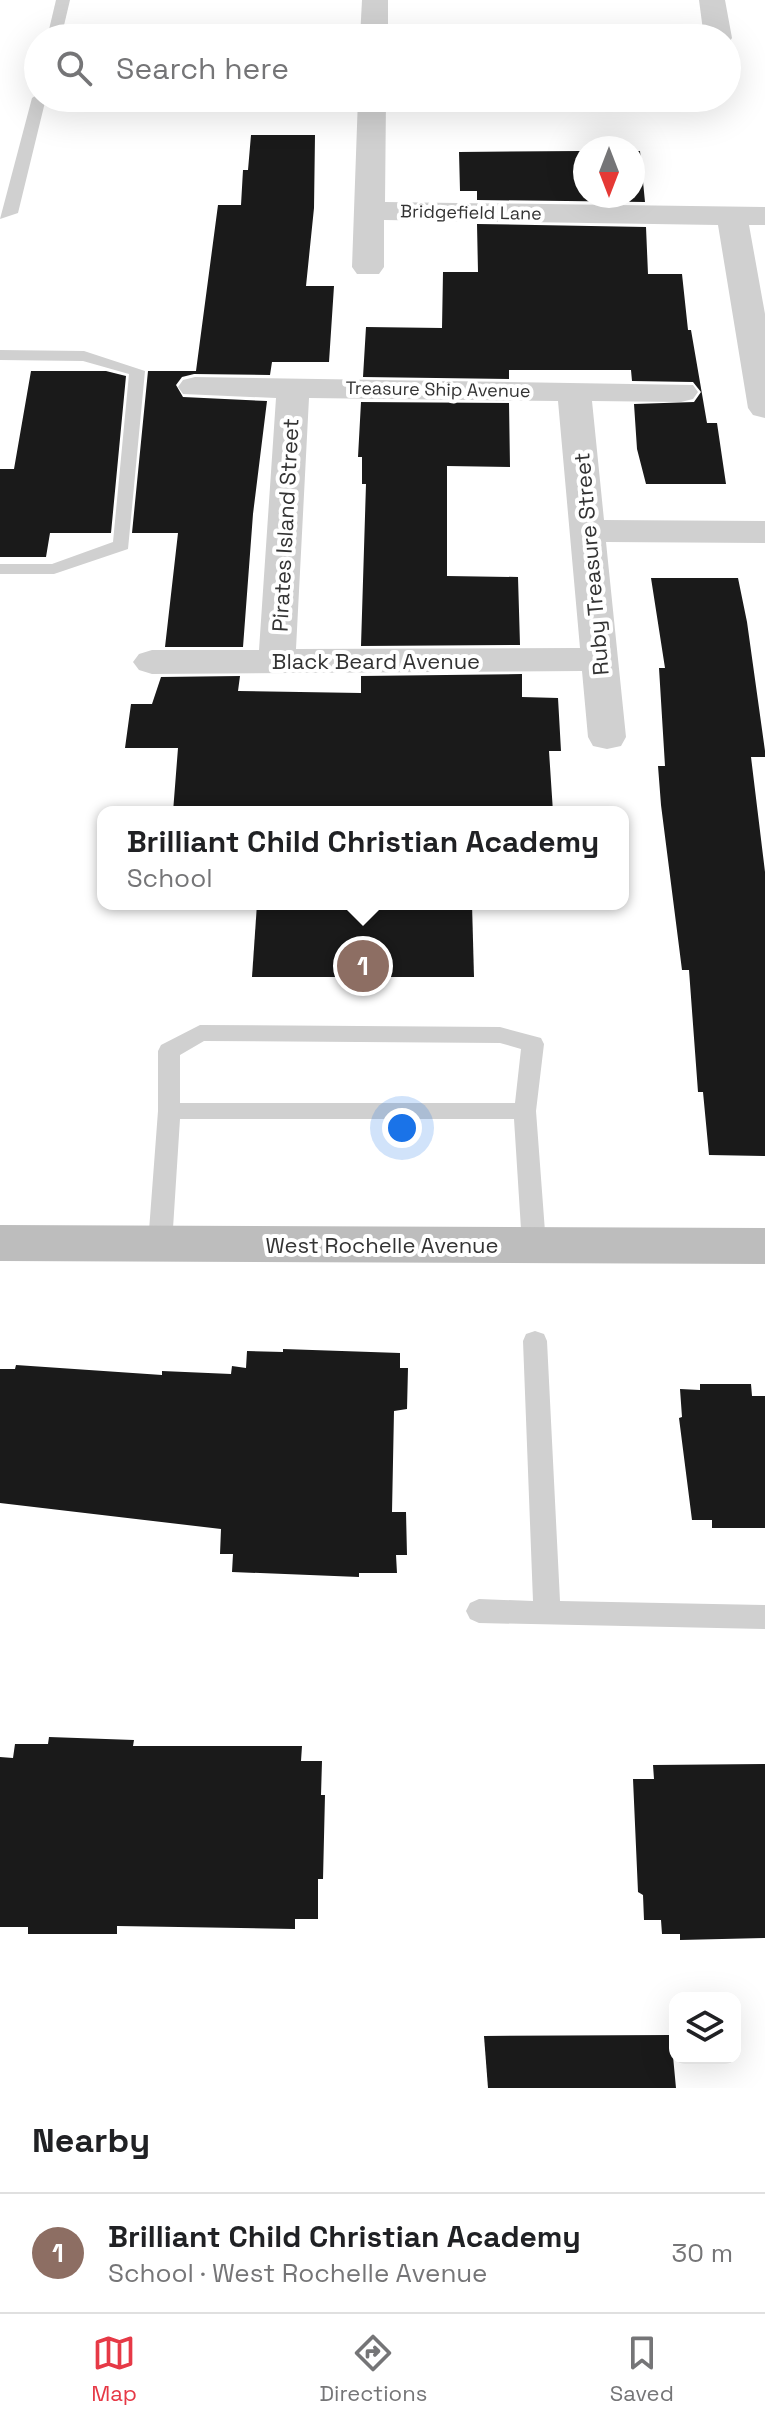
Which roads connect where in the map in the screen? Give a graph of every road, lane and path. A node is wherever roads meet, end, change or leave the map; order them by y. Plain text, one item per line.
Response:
1 (63, 0) edge
2 (375, 0) edge
3 (712, 0) edge
4 (57, 24) edge
5 (374, 24) edge
6 (716, 24) edge
7 (35, 112) edge
8 (372, 112) edge
9 (369, 211) junction
10 (0, 214) edge
11 (732, 215) junction
12 (765, 216) edge
13 (368, 267) dead end
14 (760, 353) edge
15 (0, 355) edge
16 (195, 387) dead end
17 (293, 388) junction
18 (574, 391) junction
19 (681, 392) dead end
20 (765, 408) edge
21 (588, 531) junction
22 (765, 532) edge
23 (0, 569) edge
24 (600, 659) junction
25 (277, 661) junction
26 (152, 662) dead end
27 (607, 737) dead end
28 (169, 1111) junction
29 (525, 1111) junction
30 (0, 1243) edge
31 (160, 1244) junction
32 (534, 1245) junction
33 (765, 1246) edge
34 (535, 1341) dead end
35 (479, 1611) dead end
36 (547, 1613) junction
37 (765, 1617) edge

1 - 4 lane
2 - 5 street
3 - 6 street
7 - 10 lane
8 - 9 street
9 - 11 street, Bridgefield Lane
9 - 13 street
11 - 12 street, Bridgefield Lane
11 - 14 street
14 - 20 street
15 - 23 lane
16 - 17 street, Treasure Ship Avenue
17 - 18 street, Treasure Ship Avenue
17 - 25 street, Pirates Island Street
18 - 19 street, Treasure Ship Avenue
18 - 21 street, Ruby Treasure Street
21 - 22 street
21 - 24 street, Ruby Treasure Street
24 - 25 street, Black Beard Avenue
24 - 27 street, Ruby Treasure Street
25 - 26 street, Black Beard Avenue
28 - 29 lane
28 - 29 lane
28 - 31 lane
29 - 32 lane
30 - 31 street, West Rochelle Avenue
31 - 32 street, West Rochelle Avenue
32 - 33 street, West Rochelle Avenue
34 - 36 lane
35 - 36 lane
36 - 37 lane

